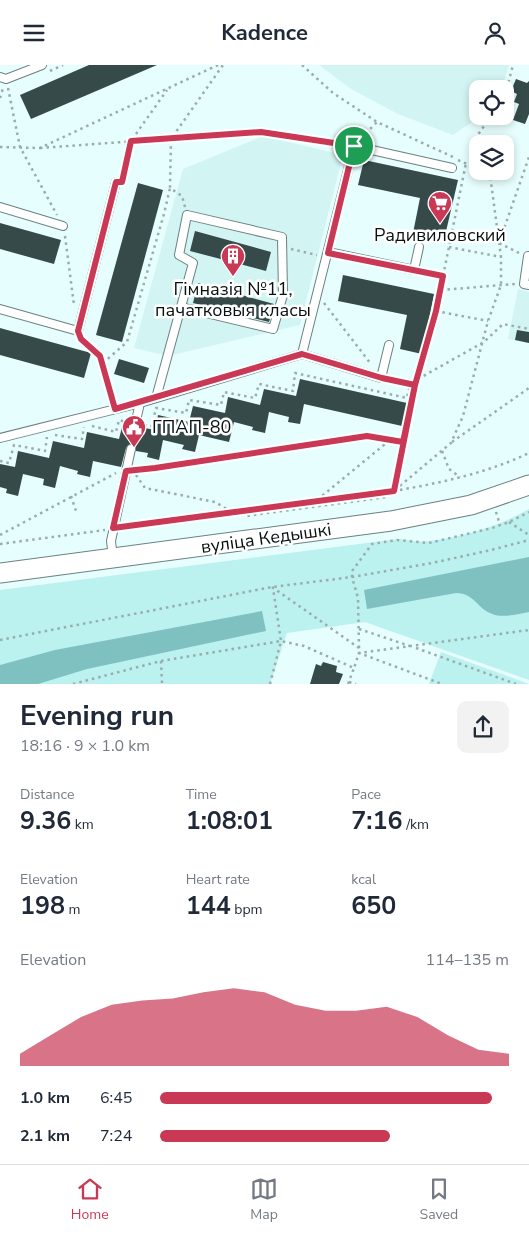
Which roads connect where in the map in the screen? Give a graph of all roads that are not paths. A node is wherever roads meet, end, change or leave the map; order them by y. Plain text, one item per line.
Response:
1 (42, 65) edge
2 (3, 78) edge
3 (452, 168) dead end
4 (116, 182) road end
5 (0, 207) edge
6 (63, 226) road end
7 (418, 247) dead end
8 (327, 255) junction
9 (528, 257) edge
10 (527, 285) edge
11 (181, 307) junction
12 (0, 309) edge
13 (388, 345) dead end
14 (302, 354) junction
15 (156, 398) junction
16 (140, 403) junction
17 (135, 424) road end
18 (0, 438) edge
19 (131, 449) dead end
20 (529, 485) edge
21 (113, 558) junction
22 (0, 573) edge

1 - 2 lane
3 - 8 lane
4 - 12 lane
5 - 6 lane
7 - 8 lane
8 - 14 lane
9 - 10 lane
11 - 11 lane
11 - 15 lane
13 - 14 lane
14 - 15 lane
15 - 16 lane
16 - 17 lane
16 - 18 lane
19 - 21 lane
20 - 21 street, вуліца Кедышкі
21 - 22 street, вуліца Кедышкі

